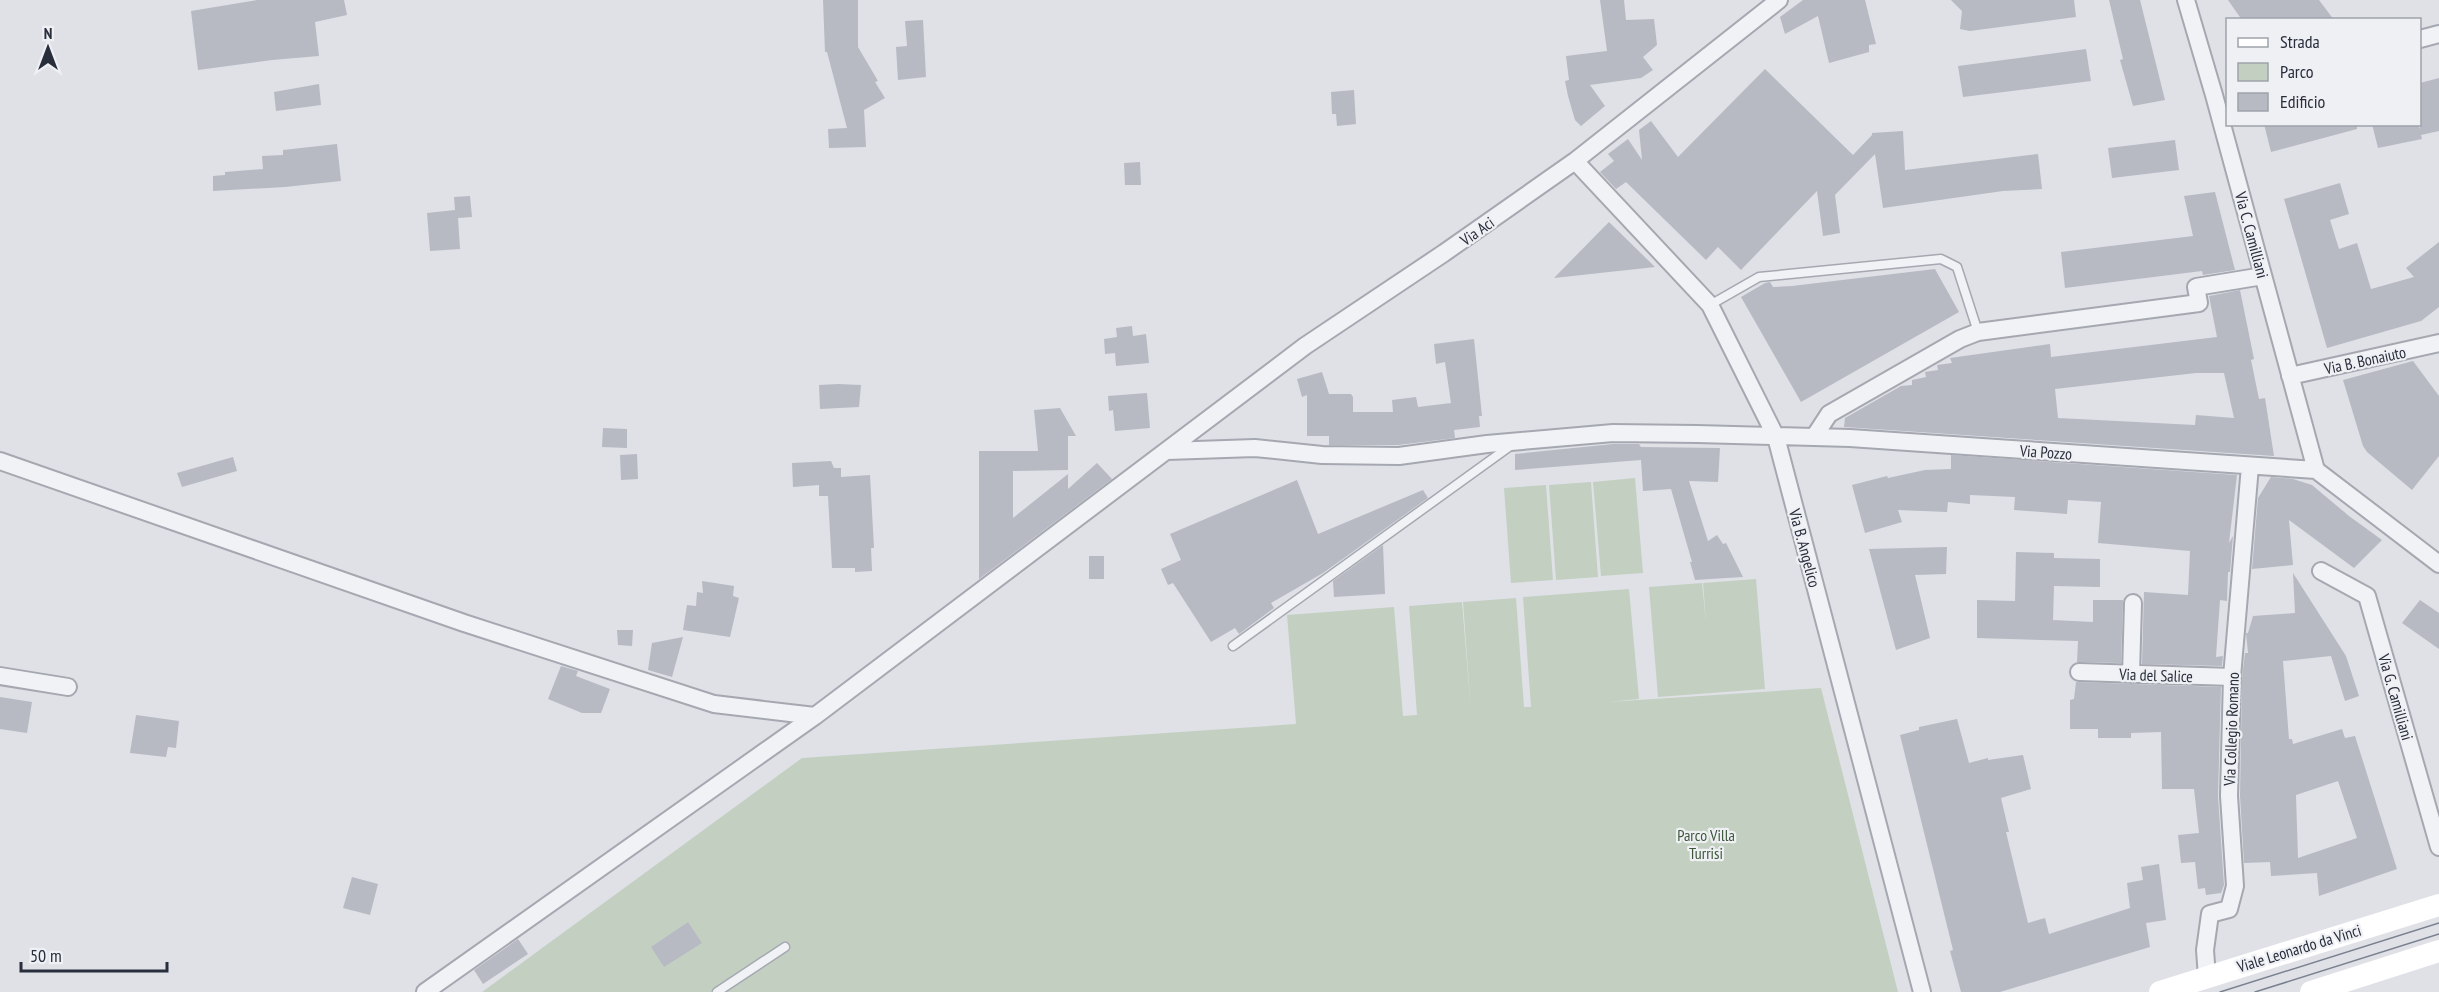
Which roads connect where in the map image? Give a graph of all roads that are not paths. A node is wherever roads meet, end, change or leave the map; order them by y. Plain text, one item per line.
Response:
1 (1779, 0) edge
2 (2186, 0) edge
3 (2439, 34) edge
4 (2421, 39) edge
5 (2221, 93) edge
6 (2226, 115) edge
7 (2229, 126) edge
8 (1575, 161) junction
9 (2263, 276) junction
10 (1710, 305) junction
11 (1978, 332) junction
12 (2438, 345) edge
13 (2290, 376) junction
14 (1776, 437) junction
15 (1814, 437) junction
16 (1516, 442) junction
17 (1167, 451) junction
18 (0, 461) edge
19 (2250, 466) junction
20 (2316, 470) junction
21 (2439, 564) edge
22 (2321, 571) dead end
23 (2133, 603) dead end
24 (1233, 646) dead end
25 (2079, 672) dead end
26 (2131, 674) junction
27 (0, 676) edge
28 (2232, 677) junction
29 (68, 687) dead end
30 (815, 716) junction
31 (2439, 847) edge
32 (2439, 905) edge
33 (785, 947) dead end
34 (2439, 951) edge
35 (2207, 977) junction
36 (425, 992) edge
37 (717, 992) edge
38 (1922, 992) edge
39 (2160, 992) edge
40 (2312, 992) edge

1 - 8 street, Via Aci
2 - 5 street, Via C. Camilliani
3 - 4 street
5 - 6 street, Via C. Camilliani
7 - 9 street, Via C. Camilliani
8 - 10 street, Via B. Angelico
8 - 17 street, Via Aci
9 - 11 street
9 - 13 street, Via C. Camilliani
10 - 11 lane
10 - 14 street, Via B. Angelico
11 - 15 street
12 - 13 street, Via B. Bonaiuto
13 - 20 street, Via C. Camilliani
14 - 15 street, Via Pozzo
14 - 16 street, Via Pozzo
14 - 38 street, Via B. Angelico
15 - 19 street, Via Pozzo
16 - 17 street, Via Pozzo
16 - 24 lane
17 - 30 street, Via Aci
18 - 30 street
19 - 20 street, Via Pozzo
19 - 28 street, Via Collegio Romano
20 - 21 street
22 - 31 street, Via G. Camilliani
23 - 26 street
25 - 26 street, Via del Salice
26 - 28 street, Via del Salice
27 - 29 street
28 - 35 street, Via Collegio Romano
30 - 36 street, Via Aci
32 - 35 street, Viale Leonardo da Vinci
33 - 37 lane
34 - 40 street
35 - 39 street, Viale Leonardo da Vinci

